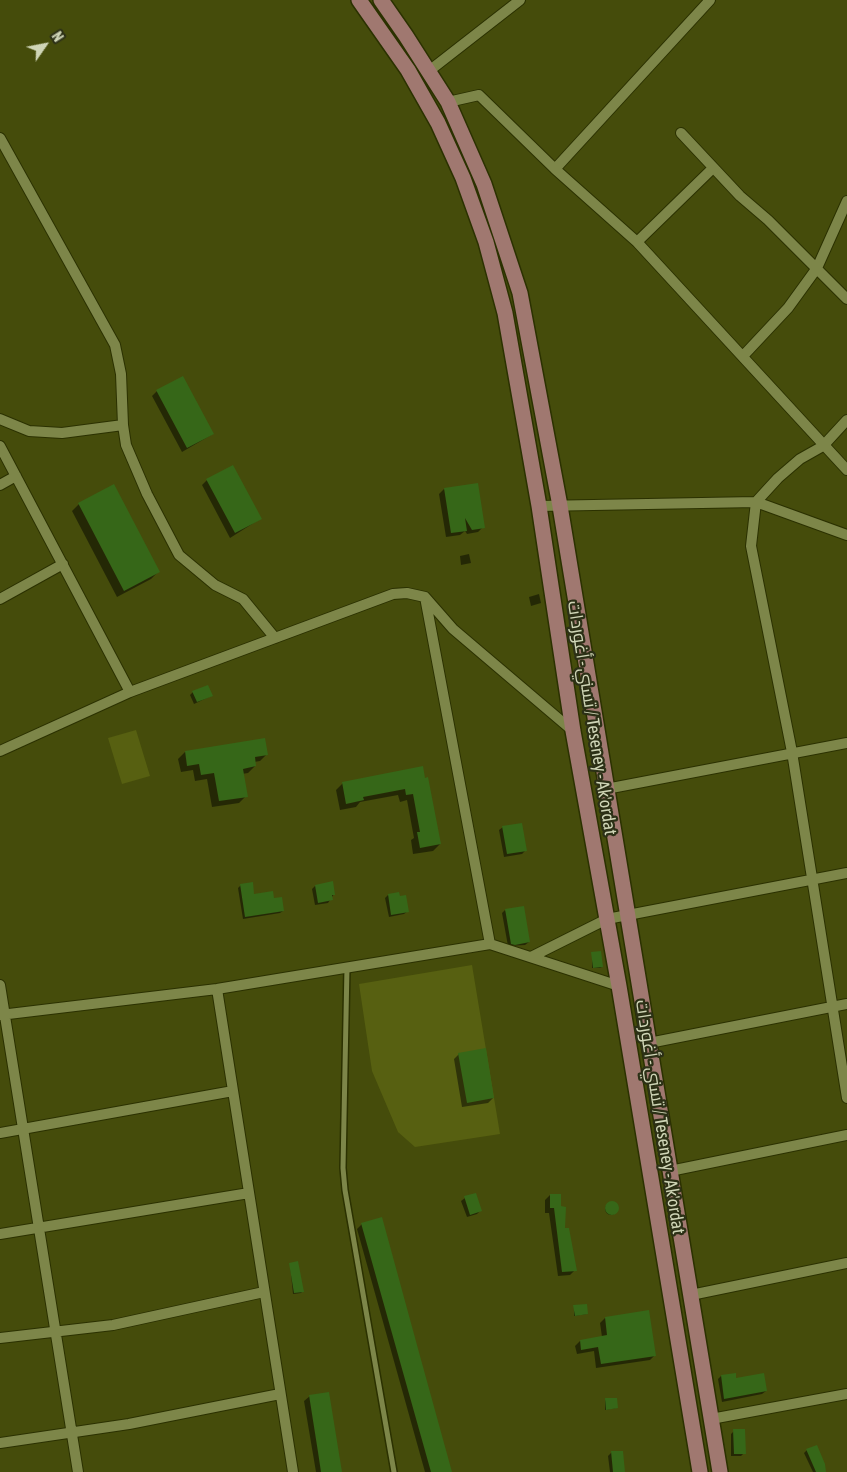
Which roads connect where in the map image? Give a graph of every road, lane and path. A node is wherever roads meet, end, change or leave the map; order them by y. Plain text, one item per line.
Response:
1 (359, 0) edge
2 (380, 0) edge
3 (520, 0) edge
4 (710, 0) edge
5 (429, 71) junction
6 (448, 102) junction
7 (681, 133) dead end
8 (0, 138) edge
9 (713, 168) junction
10 (555, 169) junction
11 (847, 201) edge
12 (637, 242) junction
13 (816, 268) junction
14 (847, 299) edge
15 (743, 356) junction
16 (0, 419) edge
17 (847, 420) edge
18 (123, 425) junction
19 (0, 446) edge
20 (824, 446) junction
21 (847, 470) edge
22 (16, 476) junction
23 (0, 484) edge
24 (756, 502) junction
25 (539, 506) junction
26 (560, 506) junction
27 (847, 535) edge
28 (63, 564) junction
29 (424, 597) junction
30 (0, 599) edge
31 (275, 638) junction
32 (130, 692) junction
33 (573, 731) junction
34 (847, 742) edge
35 (0, 751) edge
36 (792, 752) junction
37 (606, 789) junction
38 (847, 873) edge
39 (812, 879) junction
40 (629, 915) junction
41 (607, 919) junction
42 (490, 944) junction
43 (531, 957) junction
44 (347, 966) junction
45 (0, 985) edge
46 (619, 986) junction
47 (217, 989) junction
48 (847, 1004) edge
49 (832, 1007) junction
50 (2, 1014) edge
51 (649, 1043) junction
52 (233, 1091) junction
53 (847, 1098) edge
54 (23, 1128) junction
55 (0, 1132) edge
56 (847, 1135) edge
57 (670, 1171) junction
58 (249, 1193) junction
59 (39, 1228) junction
60 (0, 1234) edge
61 (847, 1263) edge
62 (264, 1292) junction
63 (691, 1295) junction
64 (56, 1330) junction
65 (0, 1338) edge
66 (280, 1394) junction
67 (847, 1394) edge
68 (711, 1419) junction
69 (72, 1431) junction
70 (0, 1443) edge
71 (78, 1472) edge
72 (292, 1472) edge
73 (394, 1472) edge
74 (700, 1472) edge
75 (720, 1472) edge

1 - 25 main road, تسني - أغوردات / Teseney - Ak'ordat
2 - 5 main road
3 - 5 street
4 - 10 street
5 - 6 main road
6 - 10 street
6 - 26 main road
7 - 9 street
8 - 18 street
9 - 12 street
9 - 13 street
10 - 12 street
11 - 13 street
12 - 15 street
13 - 14 street
13 - 15 street
15 - 20 street
16 - 18 street
17 - 20 street
18 - 31 street
19 - 22 street
20 - 21 street
20 - 24 street
22 - 23 street
22 - 28 street
24 - 26 street
24 - 27 street
24 - 36 street
25 - 26 street
25 - 33 main road, تسني - أغوردات / Teseney - Ak'ordat
26 - 37 main road
28 - 30 street
28 - 32 street
29 - 31 street
29 - 33 street
29 - 42 street
31 - 32 street
32 - 35 street
33 - 41 main road, تسني - أغوردات / Teseney - Ak'ordat
34 - 36 street
36 - 37 street
36 - 39 street
37 - 40 main road
38 - 39 street
39 - 40 street
39 - 49 street
40 - 41 street
40 - 51 main road
41 - 43 street
41 - 46 main road, تسني - أغوردات / Teseney - Ak'ordat
42 - 43 street
42 - 44 street
43 - 46 street
44 - 47 street
44 - 73 lane
45 - 50 street
46 - 74 main road, تسني - أغوردات / Teseney - Ak'ordat
47 - 50 street
47 - 52 street
48 - 49 street
49 - 51 street
49 - 53 street
50 - 54 street
51 - 57 main road
52 - 54 street
52 - 58 street
54 - 55 street
54 - 59 street
56 - 57 street
57 - 63 main road
58 - 59 street
58 - 62 street
59 - 60 street
59 - 64 street
61 - 63 street
62 - 64 street
62 - 66 street
63 - 68 main road
64 - 65 street
64 - 69 street
66 - 69 street
66 - 72 street
67 - 68 street
68 - 75 main road
69 - 70 street
69 - 71 street

